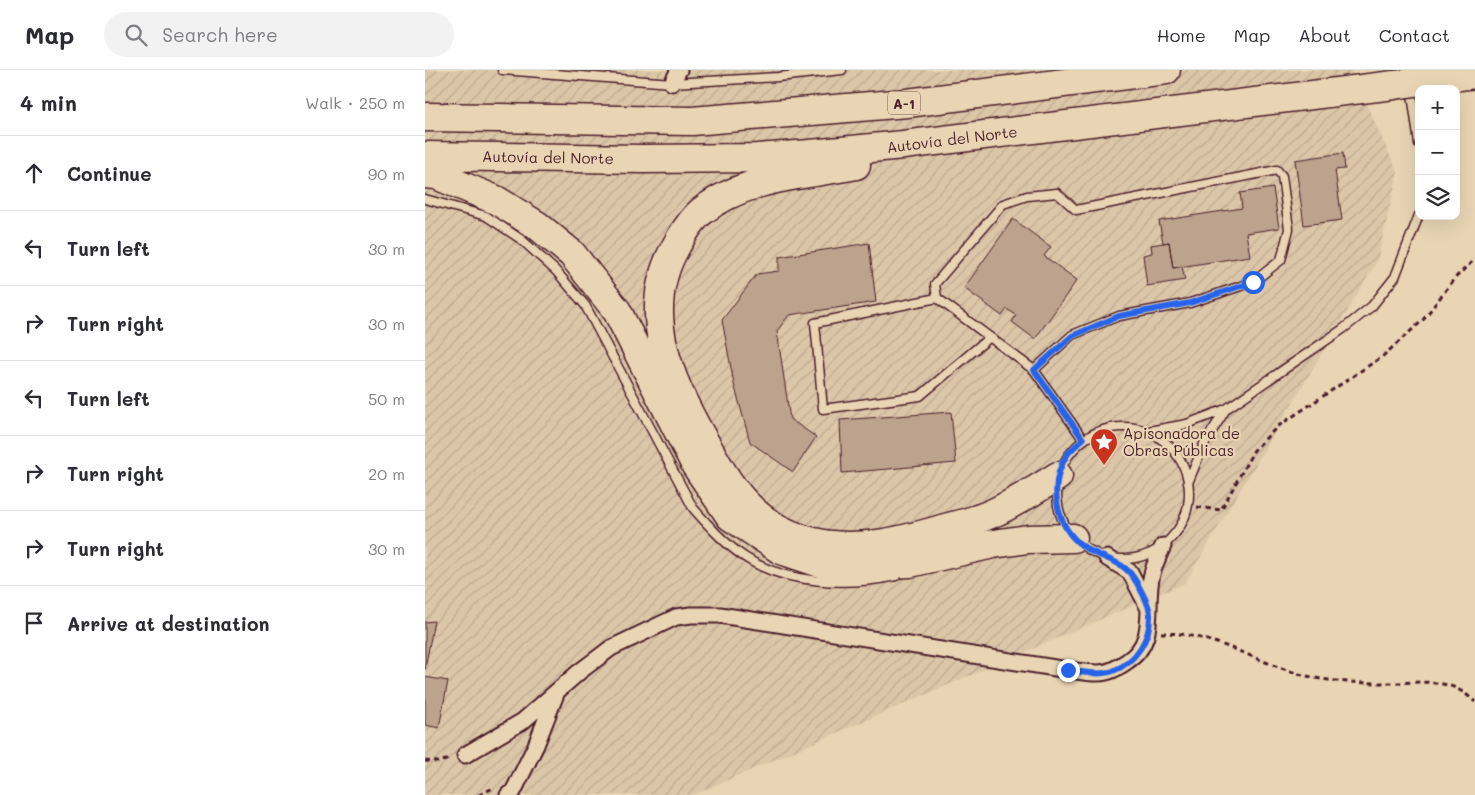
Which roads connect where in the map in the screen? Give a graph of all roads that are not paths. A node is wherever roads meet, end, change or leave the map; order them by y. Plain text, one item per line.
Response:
1 (502, 70) edge
2 (842, 70) edge
3 (1167, 70) edge
4 (1463, 75) edge
5 (675, 76) edge
6 (1402, 78) edge
7 (425, 117) edge
8 (1415, 130) edge
9 (903, 145) junction
10 (425, 156) edge
11 (425, 174) edge
12 (425, 199) edge
13 (1417, 220) edge
14 (937, 298) junction
15 (990, 337) junction
16 (1034, 370) junction
17 (1226, 409) junction
18 (1149, 432) junction
19 (1083, 439) junction
20 (1058, 476) junction
21 (1188, 483) junction
22 (1073, 538) junction
23 (985, 546) junction
24 (1163, 546) junction
25 (1107, 558) junction
26 (921, 570) dead end
27 (903, 575) dead end
28 (1151, 612) junction
29 (557, 692) junction
30 (465, 754) road end
31 (508, 795) edge

1 - 5 lane
2 - 5 lane
3 - 7 highway, A-1
4 - 6 highway, Autovía del Norte, bridge
6 - 8 lane
6 - 9 highway, Autovía del Norte
9 - 10 highway, Autovía del Norte
9 - 20 highway
11 - 23 highway
12 - 27 lane
13 - 17 lane
14 - 15 lane
14 - 15 lane
14 - 16 lane
15 - 16 lane
16 - 19 lane
17 - 18 lane
17 - 21 lane
18 - 19 lane
18 - 21 lane
19 - 20 lane
20 - 22 lane
21 - 24 lane
22 - 23 highway
22 - 25 lane
23 - 26 lane
24 - 25 lane
24 - 28 street
25 - 28 street
28 - 29 street
29 - 30 street
29 - 31 street

